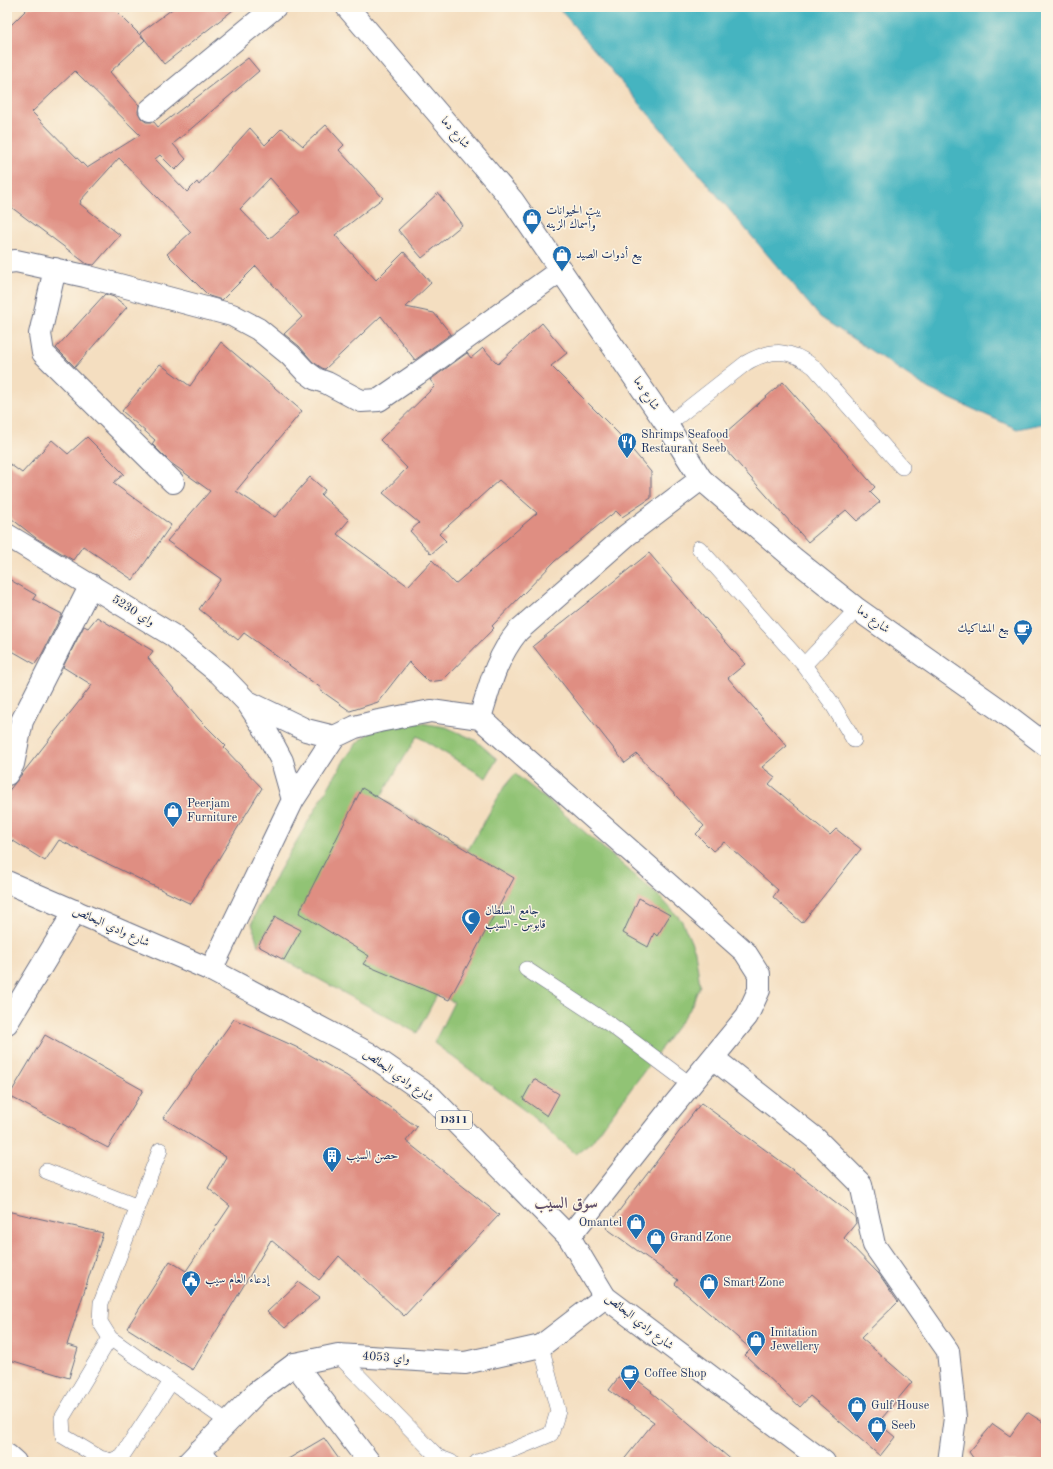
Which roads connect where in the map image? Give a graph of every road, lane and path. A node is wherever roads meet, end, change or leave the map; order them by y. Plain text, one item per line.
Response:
1 (275, 7) edge
2 (347, 7) edge
3 (150, 110) dead end
4 (7, 262) edge
5 (55, 270) junction
6 (561, 270) junction
7 (667, 425) junction
8 (902, 467) dead end
9 (701, 479) junction
10 (173, 482) dead end
11 (7, 535) edge
12 (699, 548) dead end
13 (91, 585) junction
14 (857, 609) junction
15 (804, 666) junction
16 (247, 702) junction
17 (480, 718) junction
18 (334, 737) junction
19 (854, 740) dead end
20 (1046, 745) edge
21 (7, 774) edge
22 (293, 800) junction
23 (7, 882) edge
24 (75, 911) junction
25 (526, 969) dead end
26 (211, 970) junction
27 (7, 1023) edge
28 (713, 1058) junction
29 (691, 1085) junction
30 (160, 1150) dead end
31 (46, 1171) dead end
32 (138, 1207) junction
33 (569, 1237) junction
34 (605, 1297) junction
35 (110, 1338) junction
36 (541, 1346) junction
37 (338, 1355) junction
38 (295, 1364) junction
39 (171, 1382) junction
40 (228, 1422) junction
41 (7, 1455) edge
42 (199, 1458) edge
43 (15, 1462) edge
44 (369, 1462) edge
45 (451, 1462) edge
46 (477, 1462) edge
47 (824, 1462) edge
48 (949, 1462) edge

1 - 3 street
2 - 6 street, شارع دما
4 - 5 street
5 - 6 street
5 - 10 street
6 - 7 street, شارع دما
7 - 8 lane
7 - 9 street, شارع دما
9 - 14 street, شارع دما
9 - 17 street
11 - 13 street, واي 5230
12 - 15 lane
13 - 16 street, واي 5230
13 - 21 street
14 - 15 lane
14 - 20 street, شارع دما
15 - 19 lane
16 - 18 street, واي 5230
16 - 22 street, واي 5230
17 - 18 street
17 - 28 street
18 - 22 street
22 - 26 street
23 - 24 street, شارع وادي البحائص / D311
24 - 26 street, شارع وادي البحائص / D311
24 - 27 street
25 - 29 lane
26 - 33 street, شارع وادي البحائص / D311
28 - 29 street
28 - 48 street
29 - 33 street
30 - 32 lane
31 - 32 lane
32 - 35 lane
33 - 34 street, شارع وادي البحائص / D311
34 - 36 street, واي 4053
34 - 47 street, شارع وادي البحائص / D311
35 - 39 lane
35 - 39 lane
36 - 37 street, واي 4053
36 - 46 lane
37 - 38 street, واي 4053
37 - 45 lane
38 - 40 street, واي 4053
38 - 44 street
39 - 40 lane
40 - 42 street, واي 4053
41 - 43 street

